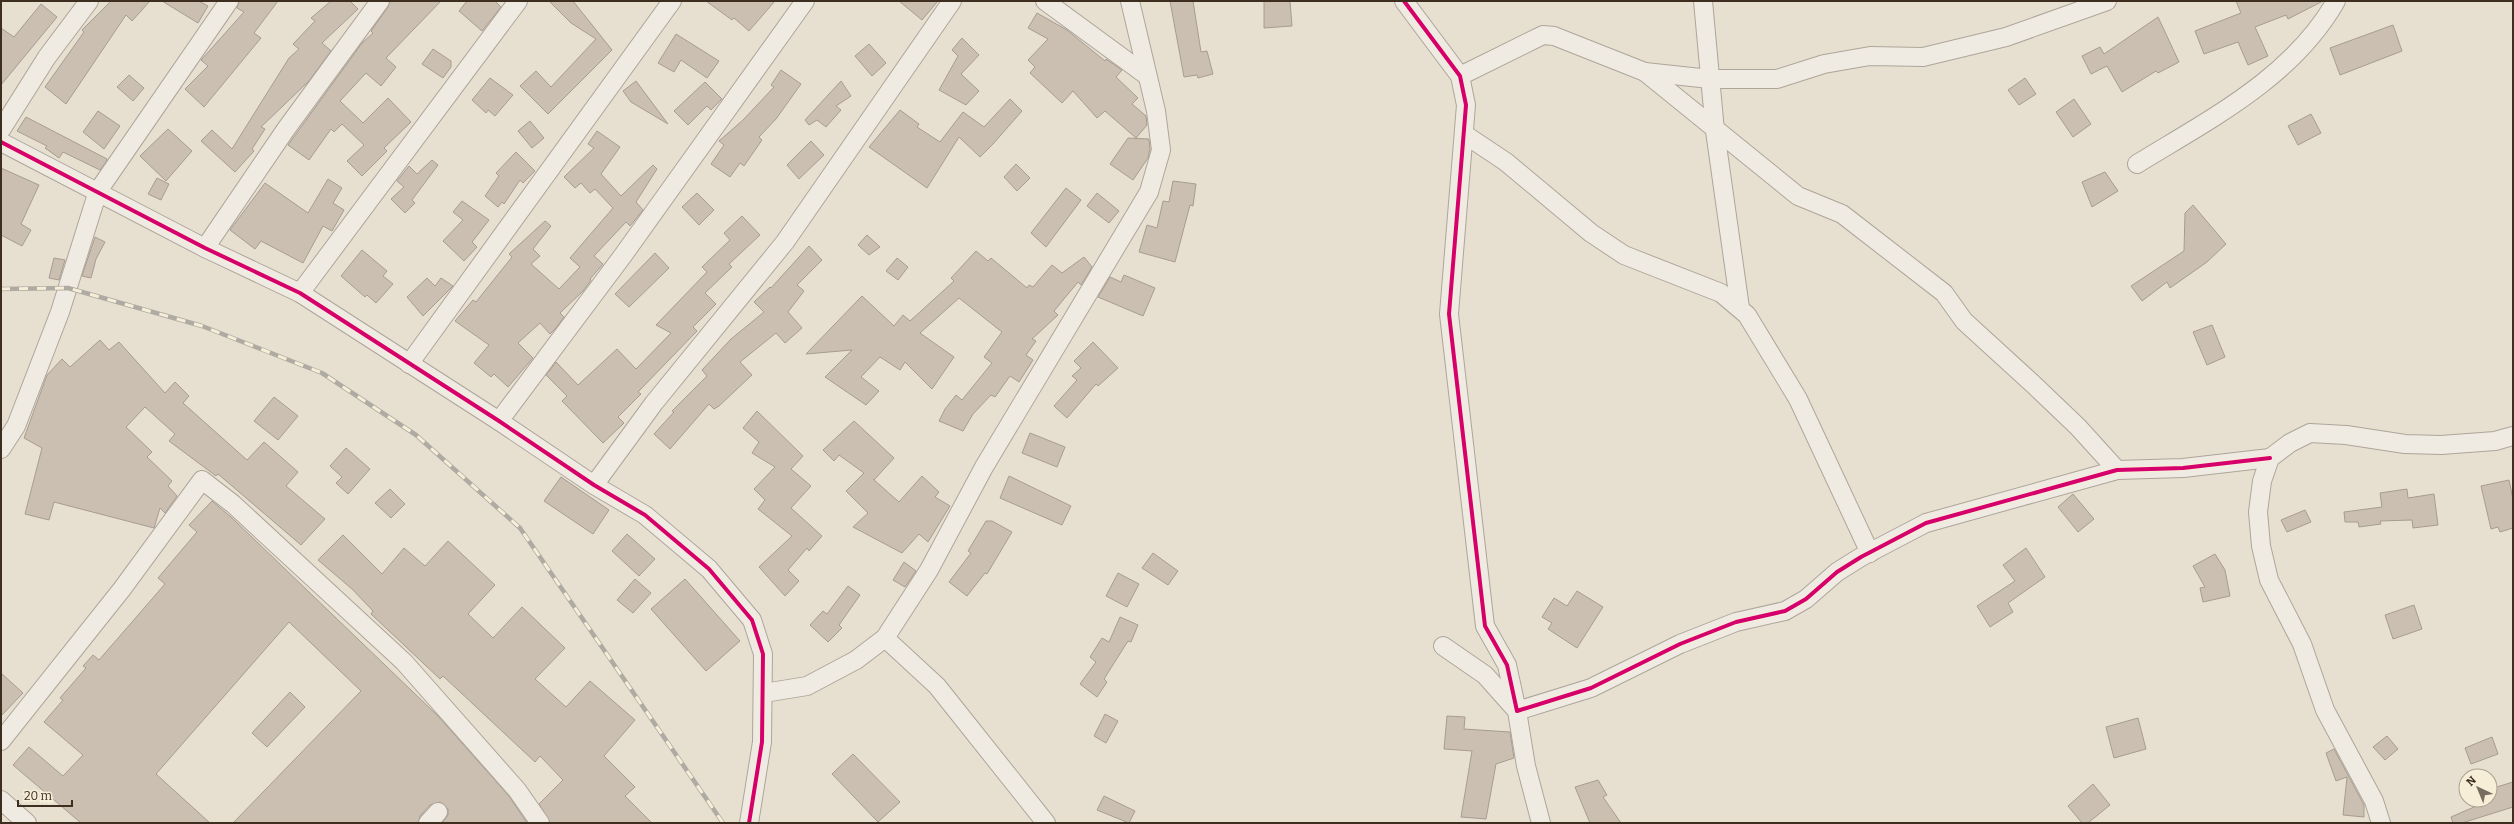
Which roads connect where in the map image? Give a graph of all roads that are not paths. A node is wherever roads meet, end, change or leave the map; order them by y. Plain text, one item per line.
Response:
1 (89, 1) edge
2 (229, 1) edge
3 (380, 1) edge
4 (518, 1) edge
5 (672, 1) edge
6 (806, 1) edge
7 (952, 1) edge
8 (1045, 1) edge
9 (1130, 1) edge
10 (1404, 1) edge
11 (1703, 1) edge
12 (2107, 1) edge
13 (2336, 1) edge
14 (1645, 72) junction
15 (1146, 75) junction
16 (1460, 76) junction
17 (1710, 78) junction
18 (1, 130) edge
19 (1716, 131) junction
20 (1464, 134) junction
21 (1, 142) edge
22 (2137, 164) dead end
23 (98, 191) junction
24 (205, 248) junction
25 (300, 293) junction
26 (1740, 308) junction
27 (409, 364) junction
28 (499, 420) junction
29 (8, 423) edge
30 (2513, 436) edge
31 (1, 449) edge
32 (2270, 458) junction
33 (2117, 470) junction
34 (594, 485) junction
35 (1870, 552) junction
36 (885, 638) junction
37 (1443, 646) dead end
38 (764, 693) junction
39 (1517, 710) junction
40 (1, 741) edge
41 (1, 800) edge
42 (27, 823) edge
43 (540, 823) edge
44 (749, 823) edge
45 (1046, 823) edge
46 (1541, 823) edge
47 (2381, 823) edge

1 - 18 street
2 - 23 street
3 - 24 street
4 - 25 street
5 - 27 street
6 - 28 street
7 - 34 street
8 - 15 street
9 - 15 street
10 - 16 street
11 - 17 street
12 - 17 street
13 - 22 street
14 - 16 street
14 - 17 street
14 - 19 street
15 - 36 street
16 - 20 street
17 - 19 street
19 - 26 street
19 - 33 street
20 - 26 street
20 - 39 street
21 - 23 street
23 - 24 street
23 - 29 street
24 - 25 street
25 - 27 street
26 - 35 street
27 - 28 street
28 - 34 street
29 - 31 street
30 - 32 street
32 - 33 street
32 - 47 street
33 - 35 street
34 - 38 street
35 - 39 street
36 - 38 street
36 - 45 street
37 - 39 street
38 - 44 street
39 - 46 street
40 - 43 street
41 - 42 street

